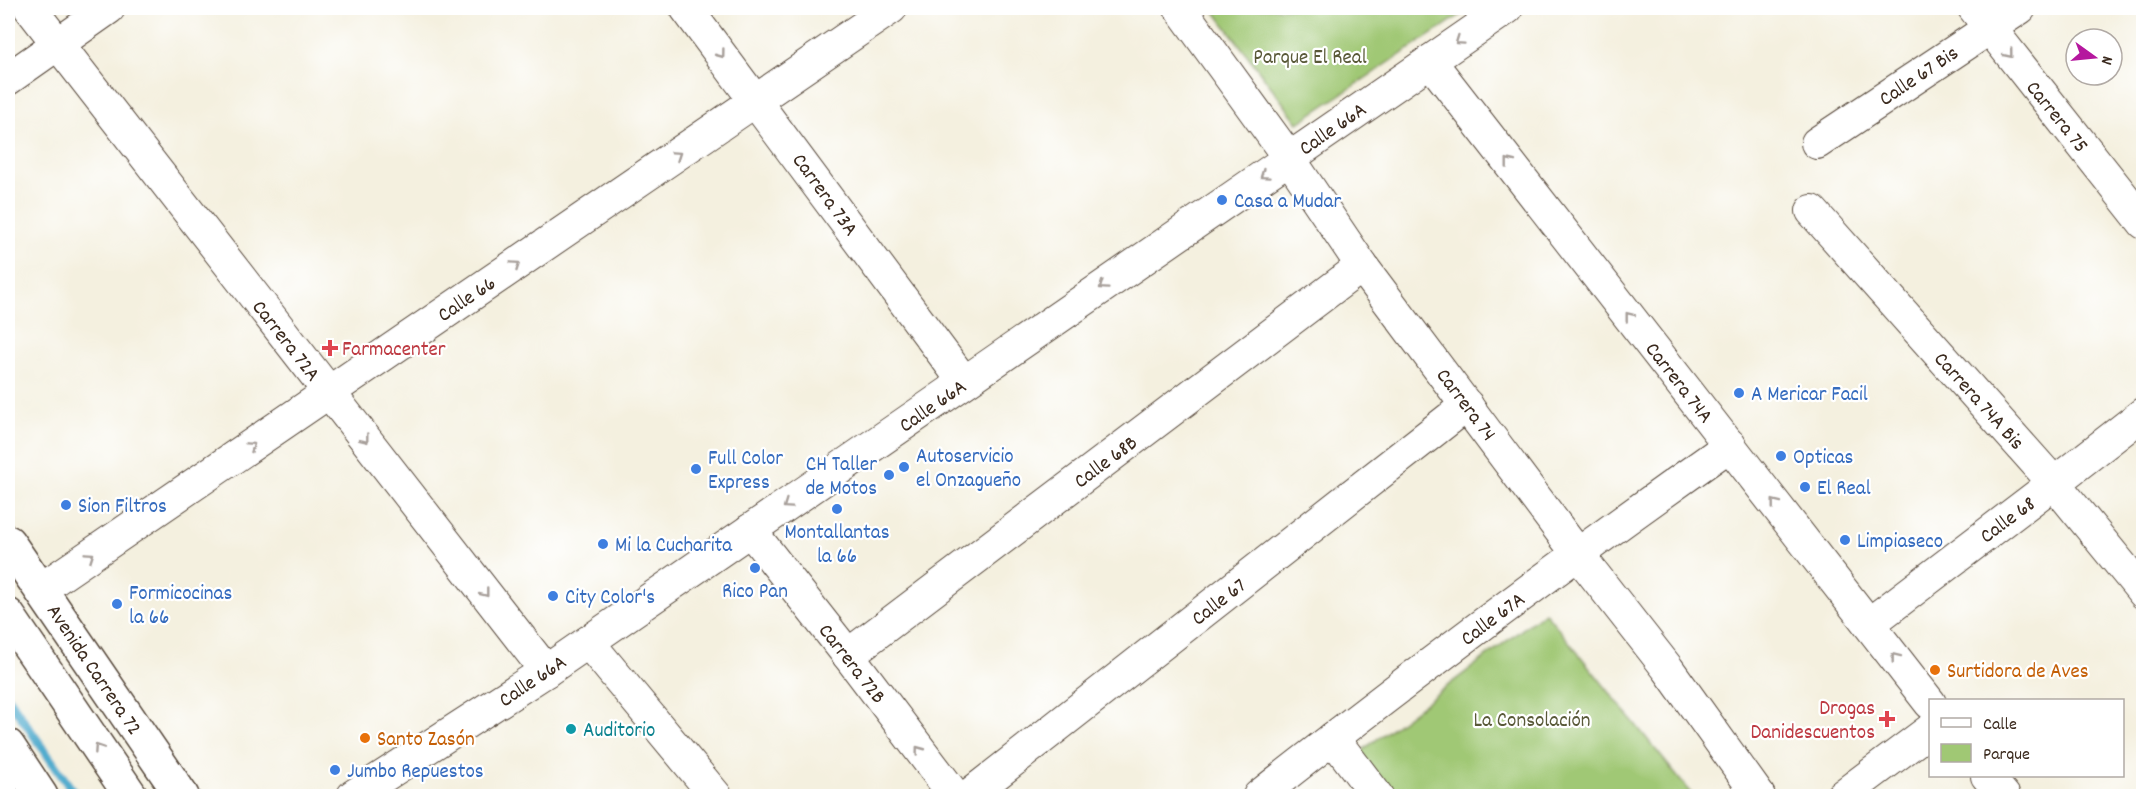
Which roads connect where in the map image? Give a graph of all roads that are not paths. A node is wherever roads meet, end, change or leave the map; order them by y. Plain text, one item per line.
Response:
1 (30, 8) edge
2 (109, 8) edge
3 (686, 8) edge
4 (891, 8) edge
5 (1180, 8) edge
6 (1507, 8) edge
7 (2020, 8) edge
8 (1981, 18) edge
9 (56, 44) junction
10 (1430, 61) junction
11 (8, 79) edge
12 (756, 100) junction
13 (1816, 143) dead end
14 (1289, 158) junction
15 (1812, 211) dead end
16 (2144, 223) edge
17 (1362, 266) junction
18 (964, 382) junction
19 (329, 393) junction
20 (1467, 405) junction
21 (2144, 413) edge
22 (1730, 445) junction
23 (2054, 483) junction
24 (750, 530) junction
25 (8, 542) edge
26 (1577, 553) junction
27 (42, 589) junction
28 (2144, 593) edge
29 (8, 615) edge
30 (1869, 624) junction
31 (588, 642) junction
32 (848, 655) junction
33 (546, 671) junction
34 (1929, 702) edge
35 (1929, 731) edge
36 (1333, 738) junction
37 (8, 746) edge
38 (1988, 777) edge
39 (41, 796) edge
40 (131, 796) edge
41 (182, 796) edge
42 (353, 796) edge
43 (716, 796) edge
44 (955, 796) edge
45 (968, 796) edge
46 (1259, 796) edge
47 (1377, 796) edge
48 (1759, 796) edge
49 (1842, 796) edge
50 (2004, 796) edge

1 - 9 street, Carrera 72A
2 - 9 street
3 -> 12 street, Carrera 73A
4 - 12 street, Calle 66
5 - 14 street, Carrera 74
6 -> 10 street, Calle 66A
7 - 8 street, Calle 67 Bis
8 - 13 street, Calle 67 Bis
8 -> 16 street, Carrera 75
9 - 11 street
9 - 19 street, Carrera 72A
10 - 14 street, Calle 66A
22 -> 10 street, Carrera 74A
12 - 18 street, Carrera 73A
19 -> 12 street, Calle 66
14 - 17 street, Carrera 74
14 -> 18 street, Calle 66A
15 - 23 street, Carrera 74A Bis
17 - 20 street, Carrera 74
17 - 32 street, Calle 68B
18 -> 24 street, Calle 66A
27 -> 19 street, Calle 66
19 -> 33 street, Carrera 72A
20 - 26 street, Carrera 74
20 - 45 street, Calle 67
21 - 23 street, Calle 68
22 - 26 street, Calle 67A
30 -> 22 street, Carrera 74A
23 - 28 street, Carrera 74A Bis
23 - 30 street, Calle 68
24 - 31 street, Calle 66A
24 - 32 street, Carrera 72B
25 - 27 highway, Avenida Carrera 72
26 - 36 street, Calle 67A
26 - 48 street, Carrera 74
27 - 41 highway, Avenida Carrera 72
40 -> 29 highway, Avenida Carrera 72
34 -> 30 street, Carrera 74A
31 - 33 street, Calle 66A
31 - 43 street
44 -> 32 street, Carrera 72B
33 - 42 street, Calle 66A
35 - 49 street
36 - 46 street, Calle 67A
36 - 47 street
37 - 39 highway
38 - 50 street

